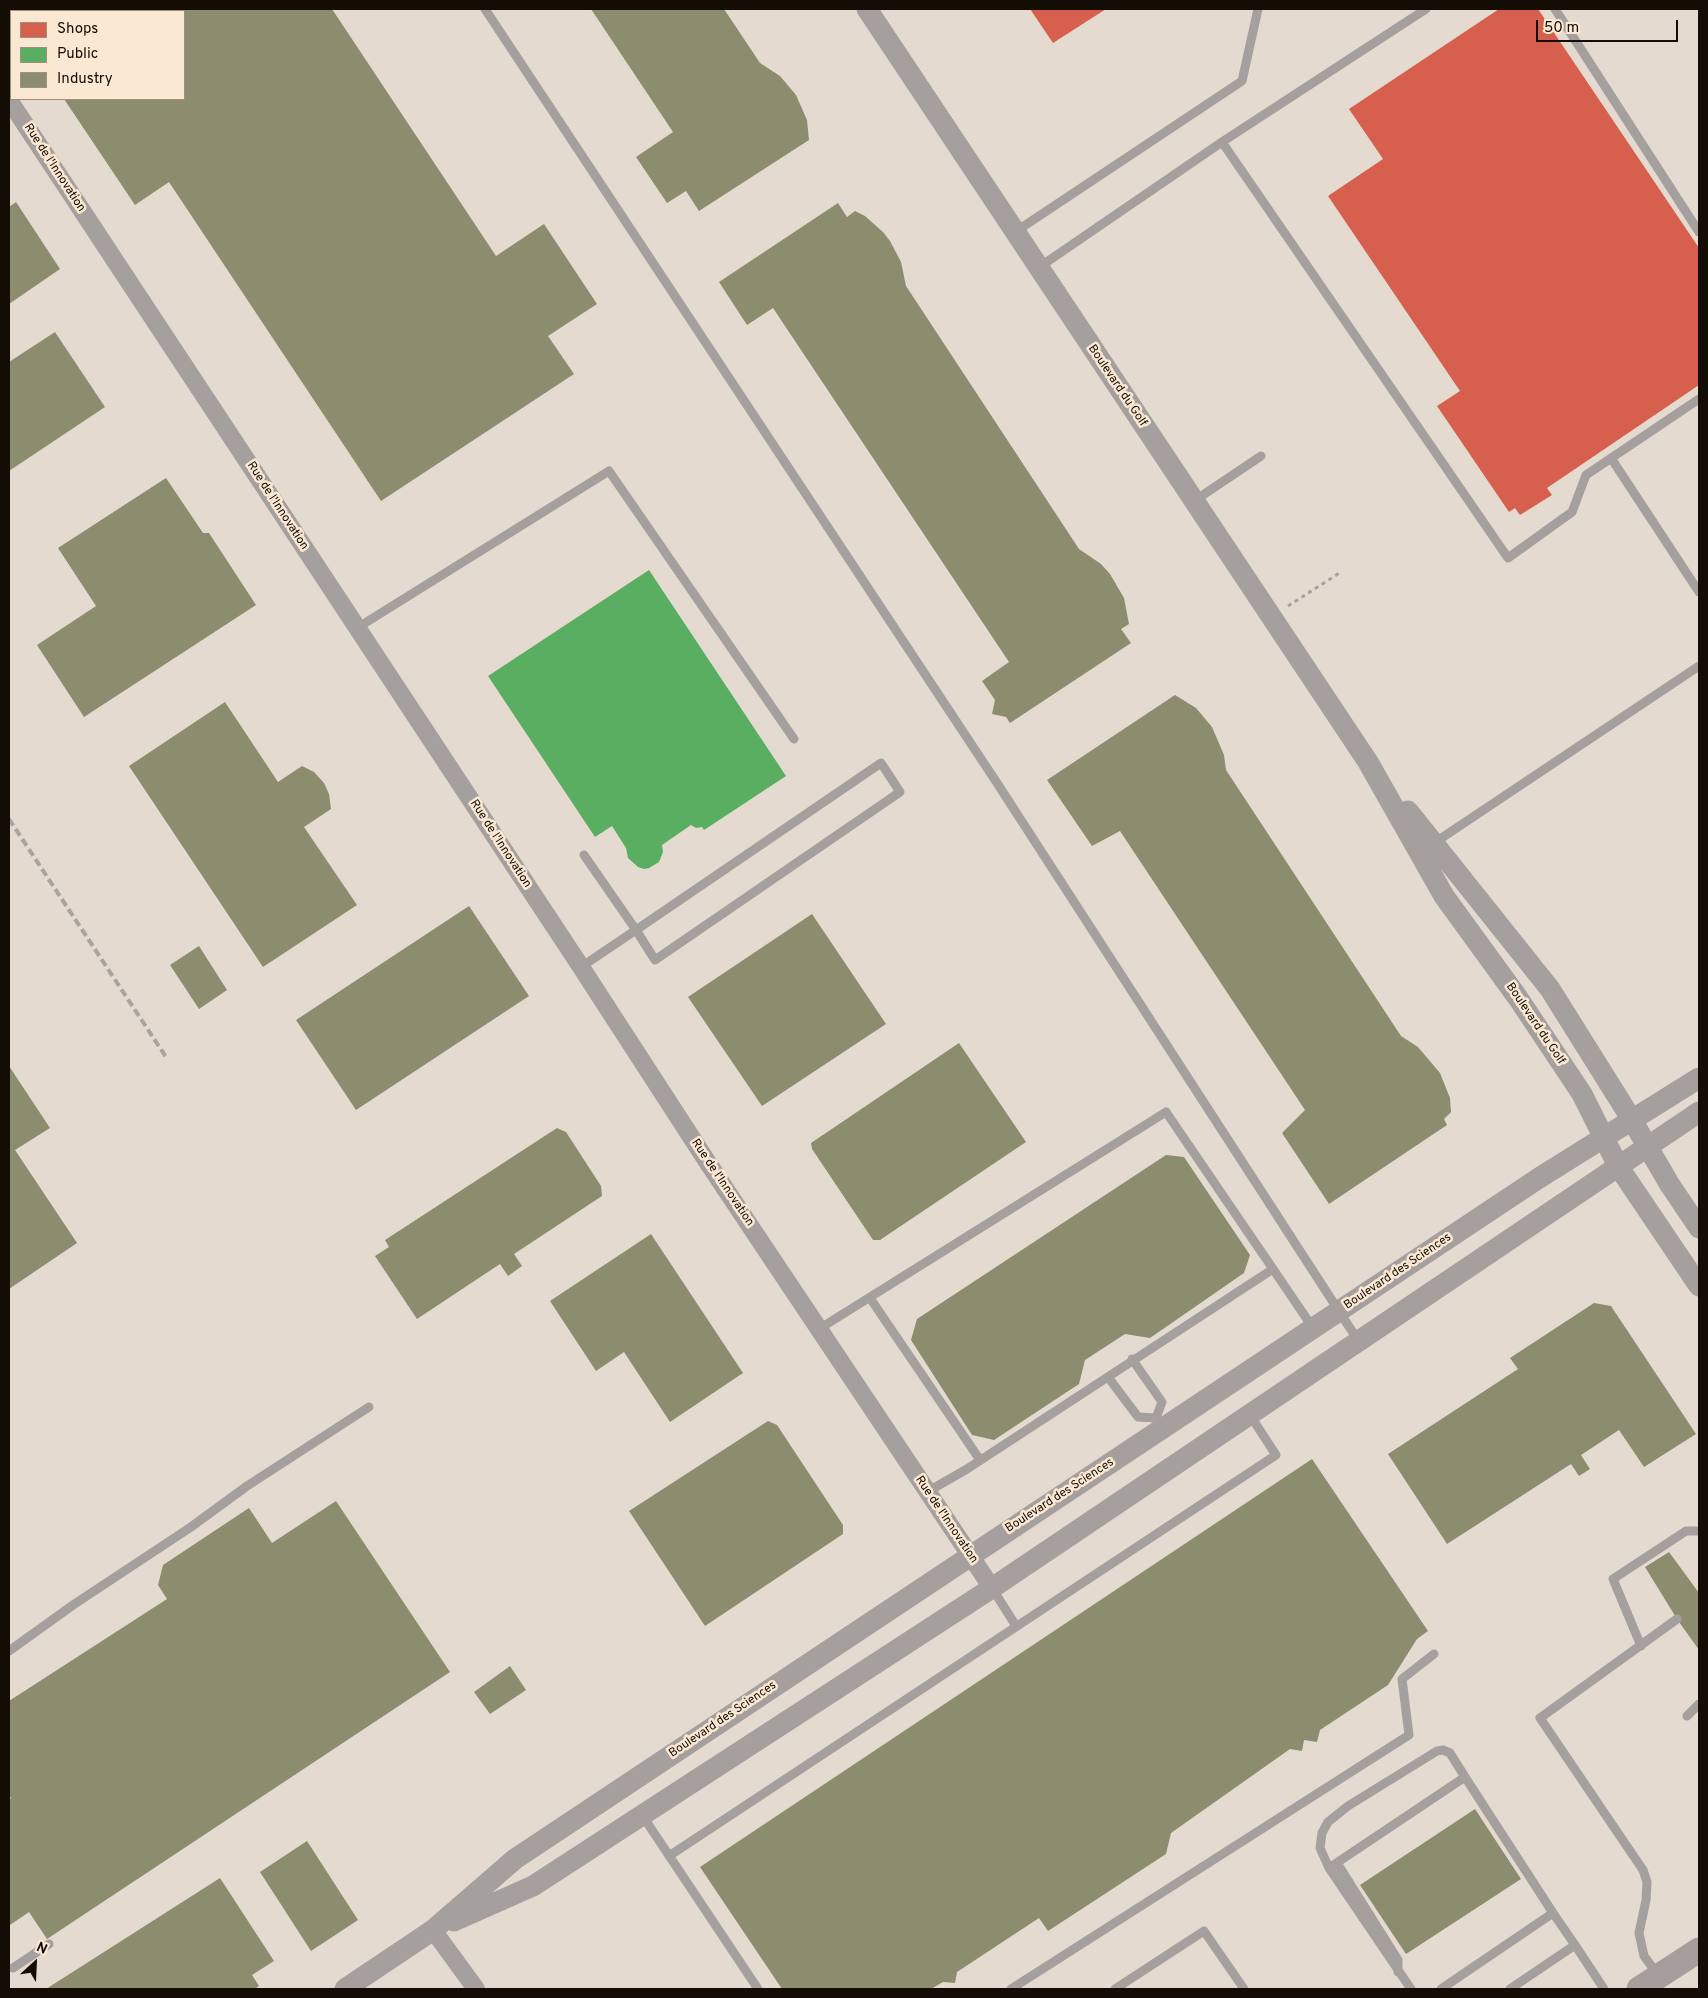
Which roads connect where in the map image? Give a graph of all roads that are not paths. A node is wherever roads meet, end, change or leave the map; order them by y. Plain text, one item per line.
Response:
1 (484, 9) edge
2 (867, 9) edge
3 (1258, 9) edge
4 (1426, 9) edge
5 (1555, 9) edge
6 (9, 100) edge
7 (1222, 142) junction
8 (1699, 232) edge
9 (1014, 233) junction
10 (1038, 268) junction
11 (1699, 399) edge
12 (1261, 456) dead end
13 (1611, 458) junction
14 (1193, 501) junction
15 (1699, 592) edge
16 (357, 628) junction
17 (1699, 666) edge
18 (794, 739) dead end
19 (1368, 762) junction
20 (1434, 844) junction
21 (584, 855) dead end
22 (636, 930) junction
23 (582, 967) junction
24 (1699, 1078) edge
25 (1699, 1112) edge
26 (1632, 1120) junction
27 (1604, 1137) junction
28 (1647, 1147) junction
29 (1618, 1166) junction
30 (1699, 1228) edge
31 (1272, 1269) junction
32 (1699, 1286) edge
33 (870, 1298) junction
34 (1339, 1312) junction
35 (1313, 1328) junction
36 (819, 1329) junction
37 (1359, 1342) junction
38 (1132, 1359) junction
39 (1108, 1376) junction
40 (369, 1407) dead end
41 (1250, 1415) junction
42 (1159, 1423) junction
43 (980, 1460) junction
44 (928, 1492) junction
45 (1699, 1531) edge
46 (970, 1555) junction
47 (992, 1588) junction
48 (1677, 1619) dead end
49 (1016, 1626) junction
50 (1641, 1646) junction
51 (9, 1651) edge
52 (1434, 1654) dead end
53 (1699, 1704) edge
54 (1687, 1716) dead end
55 (1464, 1777) junction
56 (642, 1815) junction
57 (669, 1856) junction
58 (1333, 1865) junction
59 (1552, 1913) junction
60 (434, 1930) junction
61 (49, 1944) dead end
62 (1575, 1945) junction
63 (1699, 1950) edge
64 (10, 1966) edge
65 (1649, 1983) edge
66 (345, 1989) edge
67 (476, 1989) edge
68 (758, 1989) edge
69 (1011, 1989) edge
70 (1115, 1989) edge
71 (1244, 1989) edge
72 (1411, 1989) edge
73 (1441, 1989) edge
74 (1510, 1989) edge
75 (1604, 1989) edge

1 - 34 lane
2 - 9 street, Boulevard du Golf
3 - 9 lane
4 - 7 lane
5 - 8 lane
6 - 16 street, Rue de l'Innovation
7 - 10 lane
7 - 13 lane
9 - 10 street, Boulevard du Golf
10 - 14 street, Boulevard du Golf
11 - 13 lane
12 - 14 lane
13 - 15 lane
14 - 19 street, Boulevard du Golf
16 - 18 lane
16 - 23 street, Rue de l'Innovation
17 - 20 lane
19 - 20 street, Boulevard du Golf
19 - 27 street, Boulevard du Golf
20 - 26 street, Boulevard du Golf
21 - 22 lane
22 - 22 lane
22 - 23 lane
23 - 36 street, Rue de l'Innovation
24 - 26 street, Boulevard des Sciences
25 - 28 street, Boulevard des Sciences
26 - 27 street, Boulevard des Sciences
26 - 28 street, Boulevard du Golf
27 - 29 street, Boulevard du Golf
27 - 34 street, Boulevard des Sciences
28 - 29 street, Boulevard des Sciences
28 - 30 street, Boulevard du Golf
29 - 32 street, Boulevard du Golf
29 - 37 street, Boulevard des Sciences
31 - 33 lane
31 - 35 lane
31 - 38 lane
33 - 36 lane
33 - 43 lane
34 - 35 street, Boulevard des Sciences
34 - 37 lane
35 - 42 street, Boulevard des Sciences
36 - 44 street, Rue de l'Innovation
37 - 41 street, Boulevard des Sciences
38 - 39 lane
38 - 42 lane
39 - 42 lane
39 - 43 lane
40 - 51 lane
41 - 47 street, Boulevard des Sciences
41 - 49 lane
42 - 46 street, Boulevard des Sciences
43 - 44 lane
44 - 46 street, Rue de l'Innovation
45 - 50 lane
46 - 47 street, Rue de l'Innovation
46 - 60 street, Boulevard des Sciences
47 - 49 lane
47 - 56 street, Boulevard des Sciences
48 - 50 lane
49 - 57 lane
50 - 65 lane
52 - 69 lane
53 - 54 lane
55 - 58 lane
55 - 58 lane
55 - 59 lane
56 - 57 lane
56 - 60 street, Boulevard des Sciences
57 - 68 lane
58 - 72 lane
59 - 62 lane
59 - 73 lane
60 - 66 street, Boulevard des Sciences
60 - 67 street
61 - 64 lane
62 - 74 lane
62 - 75 lane
63 - 65 main road
70 - 71 lane

